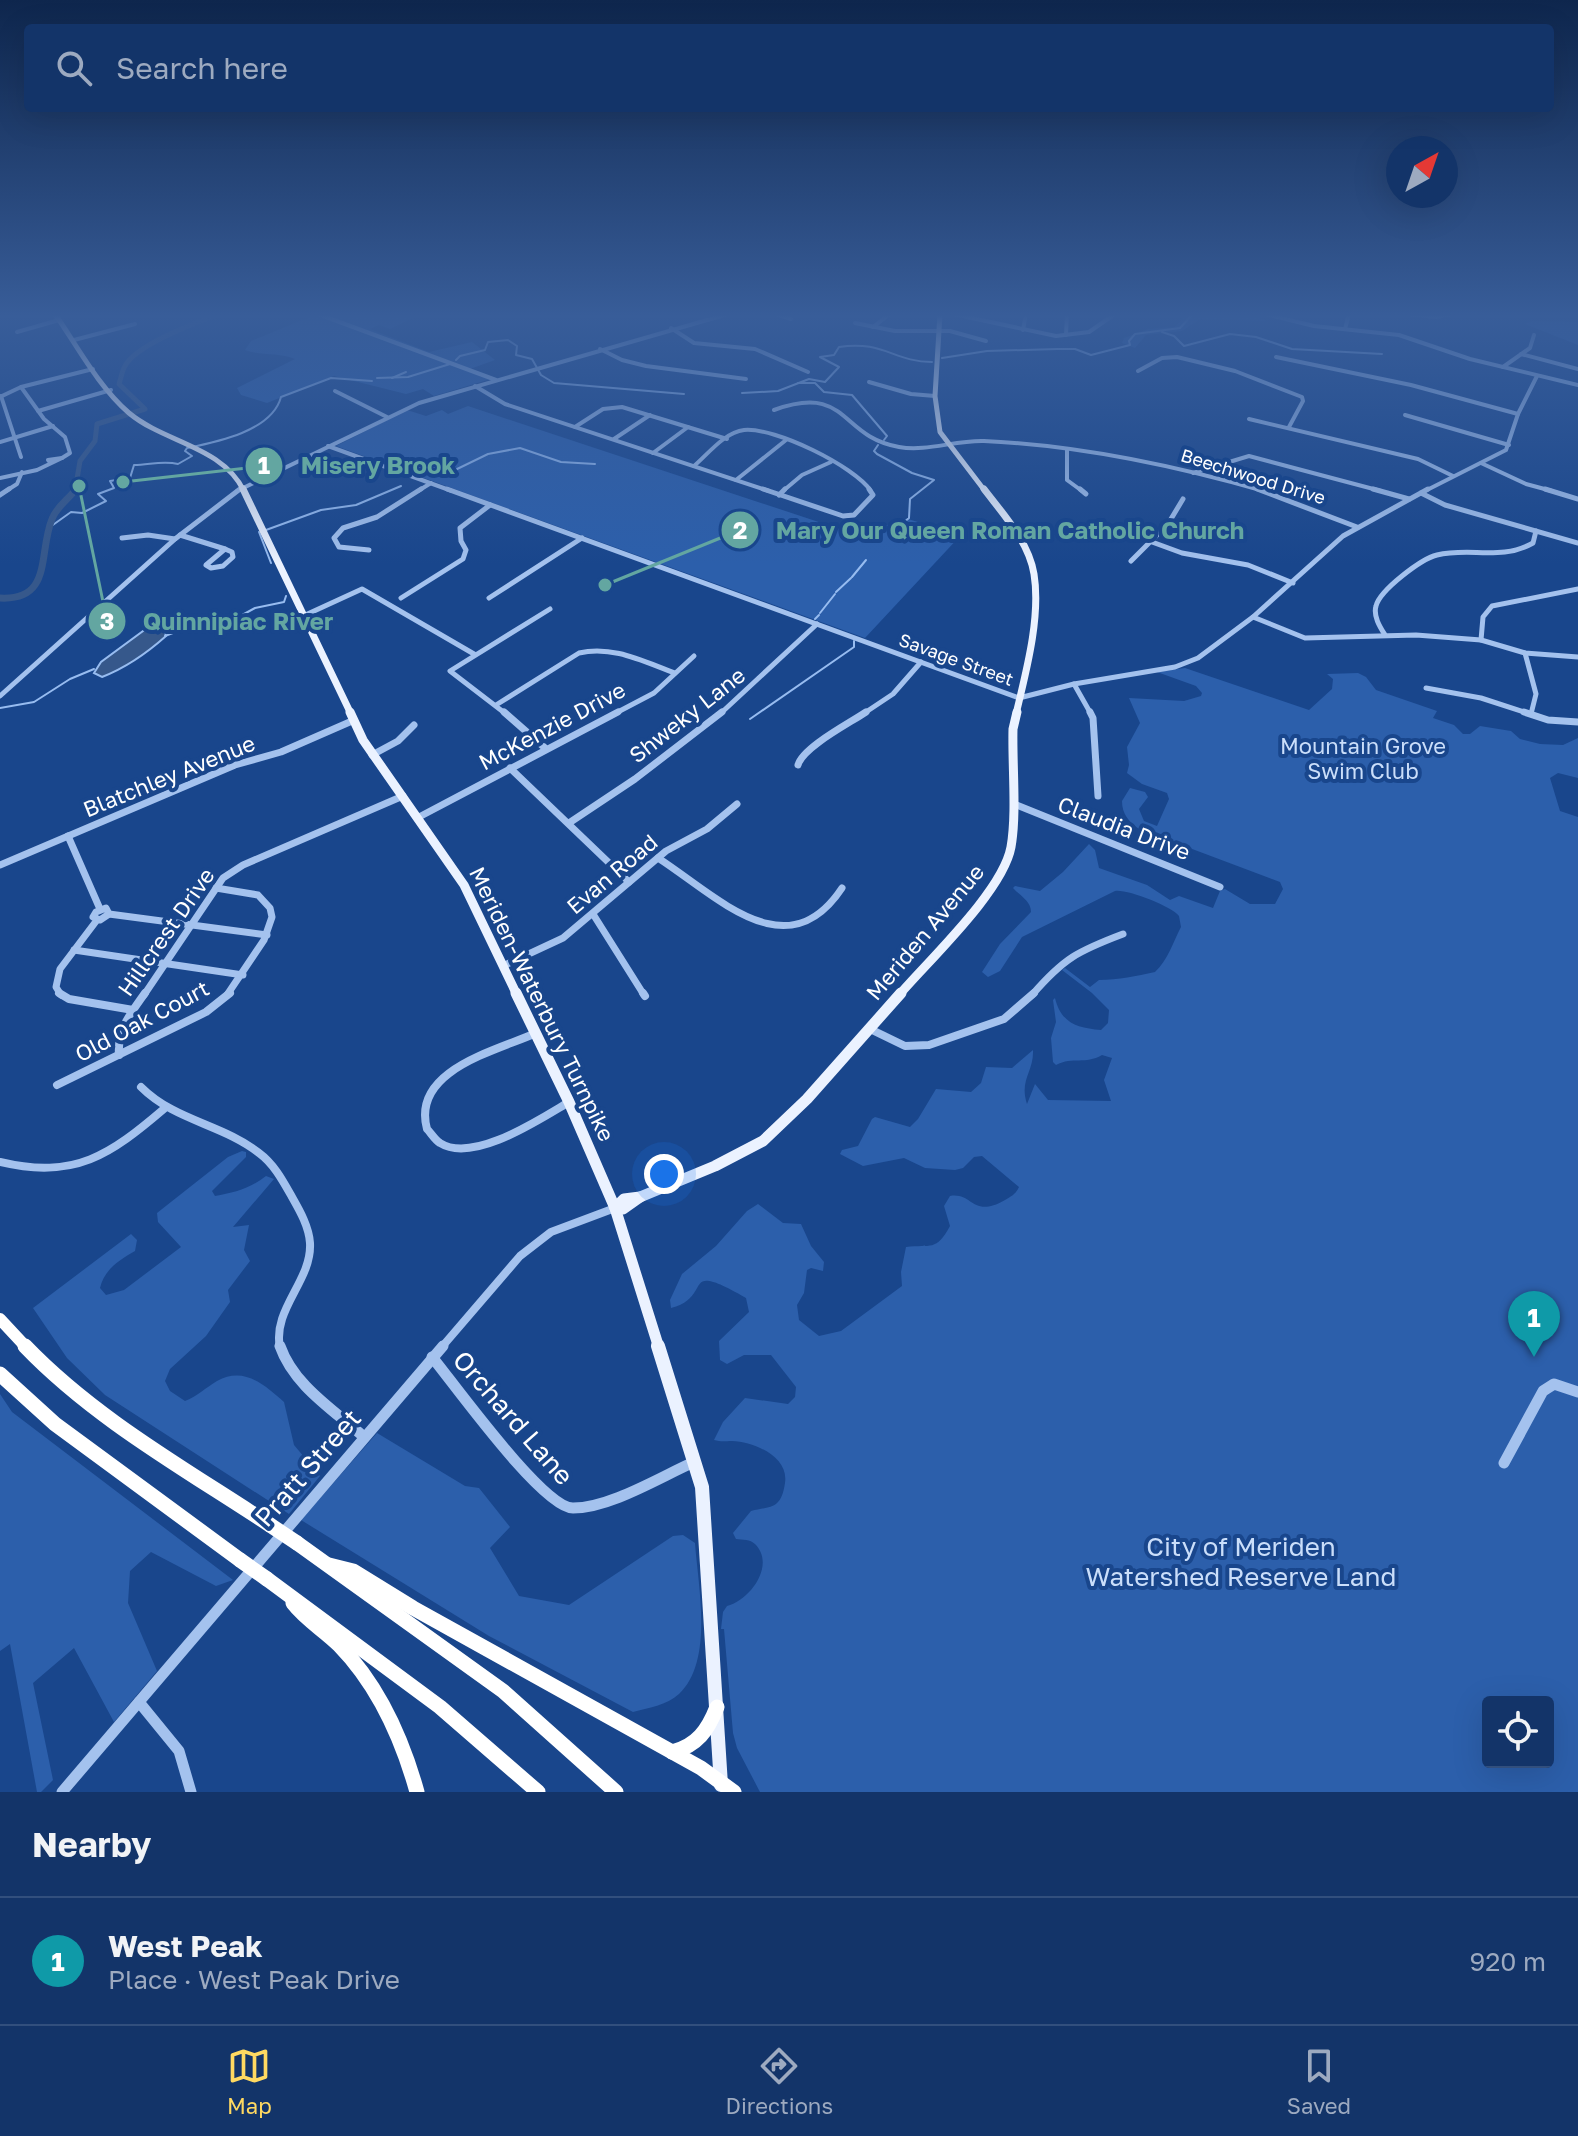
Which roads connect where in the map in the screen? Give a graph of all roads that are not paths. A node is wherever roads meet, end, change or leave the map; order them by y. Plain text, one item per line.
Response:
1 (1, 397) edge
2 (29, 398) edge
3 (84, 398) edge
4 (117, 398) edge
5 (348, 398) edge
6 (437, 398) edge
7 (491, 398) edge
8 (935, 398) edge
9 (1302, 398) edge
10 (1458, 398) edge
11 (1526, 398) edge
12 (774, 410) dead end
13 (38, 411) junction
14 (1518, 414) junction
15 (650, 415) junction
16 (1405, 415) dead end
17 (387, 417) junction
18 (1249, 419) dead end
19 (53, 426) junction
20 (575, 427) junction
21 (688, 427) junction
22 (1289, 427) junction
23 (14, 438) junction
24 (614, 439) junction
25 (727, 439) junction
26 (786, 440) junction
27 (0, 442) edge
28 (948, 444) junction
29 (1509, 445) junction
30 (328, 446) junction
31 (1067, 450) junction
32 (653, 453) junction
33 (21, 457) dead end
34 (831, 462) junction
35 (1481, 463) junction
36 (694, 466) junction
37 (22, 472) junction
38 (1193, 473) junction
39 (1453, 476) junction
40 (0, 478) edge
41 (736, 480) junction
42 (431, 483) junction
43 (243, 487) junction
44 (1421, 493) junction
45 (1086, 494) dead end
46 (0, 495) edge
47 (779, 495) junction
48 (1183, 499) dead end
49 (1409, 499) junction
50 (1578, 499) edge
51 (490, 505) junction
52 (1357, 527) junction
53 (1536, 531) junction
54 (178, 537) junction
55 (122, 538) dead end
56 (582, 538) junction
57 (1152, 542) junction
58 (1578, 543) edge
59 (225, 549) junction
60 (369, 550) dead end
61 (1131, 561) dead end
62 (1293, 583) junction
63 (1578, 589) edge
64 (401, 598) dead end
65 (489, 598) dead end
66 (550, 609) dead end
67 (301, 617) junction
68 (1253, 617) junction
69 (817, 624) junction
70 (1385, 635) junction
71 (1481, 640) junction
72 (1525, 653) junction
73 (474, 654) junction
74 (694, 656) dead end
75 (1578, 657) edge
76 (921, 662) junction
77 (675, 673) junction
78 (1074, 684) junction
79 (1426, 688) dead end
80 (0, 696) edge
81 (1019, 698) junction
82 (496, 705) junction
83 (1531, 715) junction
84 (352, 721) junction
85 (1578, 722) edge
86 (414, 725) dead end
87 (545, 748) junction
88 (372, 755) junction
89 (798, 765) dead end
90 (510, 768) junction
91 (403, 796) junction
92 (1098, 796) dead end
93 (737, 804) dead end
94 (1014, 804) junction
95 (419, 817) junction
96 (569, 823) junction
97 (68, 836) junction
98 (658, 858) junction
99 (0, 865) edge
100 (629, 882) junction
101 (1220, 887) dead end
102 (216, 888) junction
103 (842, 888) dead end
104 (100, 909) junction
105 (109, 914) junction
106 (593, 914) junction
107 (97, 920) junction
108 (191, 924) junction
109 (1123, 934) dead end
110 (267, 935) junction
111 (74, 950) junction
112 (164, 964) junction
113 (505, 965) junction
114 (243, 975) junction
115 (645, 996) dead end
116 (133, 1010) junction
117 (870, 1029) junction
118 (536, 1033) junction
119 (119, 1055) junction
120 (57, 1085) dead end
121 (141, 1087) dead end
122 (569, 1102) junction
123 (165, 1108) junction
124 (0, 1162) edge
125 (615, 1208) junction
126 (0, 1319) edge
127 (432, 1357) junction
128 (0, 1374) edge
129 (1578, 1392) edge
130 (364, 1437) junction
131 (696, 1461) junction
132 (1504, 1463) dead end
133 (329, 1565) junction
134 (288, 1595) junction
135 (139, 1702) junction
136 (717, 1707) junction
137 (672, 1752) junction
138 (725, 1789) edge
139 (62, 1792) edge
140 (191, 1792) edge
141 (417, 1792) edge
142 (538, 1792) edge
143 (616, 1792) edge

1 - 23 street
2 - 13 street
3 - 13 street
4 - 43 main road, Meriden-Waterbury Turnpike
5 - 17 street
6 - 17 street
7 - 20 street
8 - 28 main road, Meriden Avenue
9 - 22 street
10 - 14 street
11 - 14 street
12 - 28 street, Beechwood Drive
13 - 19 street
14 - 29 street
15 - 20 street
15 - 21 street
15 - 24 street
16 - 29 street
17 - 30 street
18 - 22 street
19 - 23 street
19 - 37 street
20 - 24 street
21 - 25 street
21 - 32 street
22 - 39 street
23 - 27 street
23 - 33 street
24 - 32 street
25 - 26 street
25 - 36 street
26 - 34 street
26 - 41 street
28 - 31 street, Beechwood Drive
28 - 81 main road, Meriden Avenue
29 - 35 street, Savage Street
30 - 42 street, Savage Street
30 - 43 street
31 - 38 street, Beechwood Drive
31 - 45 street
32 - 36 street
34 - 47 street
34 - 47 street
35 - 39 street, Savage Street
35 - 50 street
36 - 41 street
37 - 40 street
37 - 46 street
38 - 49 street
38 - 52 street, Beechwood Drive
39 - 44 street, Savage Street
41 - 47 street
42 - 51 street, Savage Street
42 - 60 street
43 - 54 street
43 - 67 main road, Meriden-Waterbury Turnpike
44 - 49 street, Savage Street
44 - 53 street
48 - 57 street
49 - 52 street, Savage Street
51 - 56 street, Savage Street
51 - 64 street
52 - 62 street, Savage Street
53 - 58 street
53 - 70 street
54 - 55 street
54 - 59 street
54 - 80 street
56 - 65 street
56 - 69 street, Savage Street
57 - 61 street
57 - 62 street
59 - 59 street
62 - 68 street, Savage Street
63 - 71 street
66 - 73 street
67 - 73 street
67 - 84 main road, Meriden-Waterbury Turnpike
68 - 70 street
68 - 78 street, Savage Street
69 - 76 street, Savage Street
69 - 96 street, Shweky Lane
70 - 71 street
71 - 72 street
72 - 75 street
72 - 83 street
73 - 82 street
74 - 77 street, McKenzie Drive
76 - 81 street, Savage Street
76 - 89 street
77 - 82 street
77 - 87 street, McKenzie Drive
78 - 81 street, Savage Street
78 - 92 street
79 - 83 street
81 - 94 main road, Meriden Avenue
82 - 87 street
83 - 85 street
84 - 88 main road, Meriden-Waterbury Turnpike
84 - 97 street, Blatchley Avenue
86 - 88 street
87 - 90 street, McKenzie Drive
88 - 91 main road, Meriden-Waterbury Turnpike
90 - 95 street, McKenzie Drive
90 - 96 street
91 - 95 main road, Meriden-Waterbury Turnpike
91 - 102 street, Hillcrest Drive
93 - 98 street, Evan Road
94 - 101 street, Claudia Drive
94 - 117 main road, Meriden Avenue
95 - 113 main road, Meriden-Waterbury Turnpike
96 - 100 street
97 - 99 street, Blatchley Avenue
97 - 104 street
98 - 100 street, Evan Road
98 - 103 street
100 - 106 street, Evan Road
102 - 108 street, Hillcrest Drive
102 - 110 street
104 - 105 street
104 - 107 street
105 - 107 street
105 - 108 street
106 - 113 street, Evan Road
106 - 115 street
107 - 111 street
108 - 110 street
108 - 112 street, Hillcrest Drive
109 - 117 street
110 - 114 street, Old Oak Court
111 - 112 street
111 - 116 street
112 - 114 street
112 - 116 street, Hillcrest Drive
113 - 118 main road, Meriden-Waterbury Turnpike
114 - 119 street, Old Oak Court
116 - 119 street, Hillcrest Drive
117 - 125 main road, Meriden Avenue
118 - 122 main road, Meriden-Waterbury Turnpike
118 - 122 street
119 - 120 street, Old Oak Court
121 - 123 street
122 - 125 main road, Meriden-Waterbury Turnpike
123 - 124 street
123 - 130 street
125 - 127 street, Pratt Street
125 - 131 main road, Meriden-Waterbury Turnpike
126 - 133 highway, bridge
127 - 130 street, Pratt Street
127 - 131 street, Orchard Lane
128 - 134 highway, bridge
129 - 132 street
130 - 135 street, Pratt Street
131 - 136 main road, Meriden-Waterbury Turnpike
133 - 137 highway
133 - 143 highway
134 - 141 highway
134 - 142 highway
135 - 139 street, Pratt Street
135 - 140 street
136 - 137 highway
136 - 138 main road, Meriden-Waterbury Turnpike
137 - 138 highway

